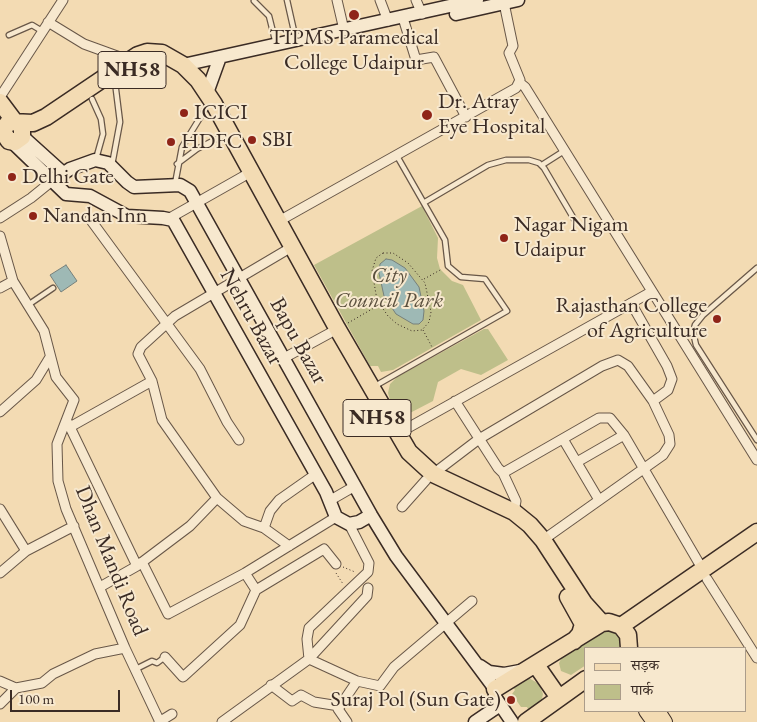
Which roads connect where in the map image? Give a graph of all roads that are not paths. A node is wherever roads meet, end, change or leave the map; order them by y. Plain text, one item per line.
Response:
1 (63, 0) edge
2 (287, 0) edge
3 (337, 0) edge
4 (380, 0) edge
5 (416, 0) edge
6 (477, 0) edge
7 (518, 0) edge
8 (254, 1) edge
9 (453, 3) edge
10 (504, 3) junction
11 (422, 14) junction
12 (405, 17) junction
13 (388, 21) junction
14 (48, 22) junction
15 (344, 30) junction
16 (42, 31) junction
17 (9, 35) dead end
18 (296, 41) junction
19 (276, 45) junction
20 (220, 58) junction
21 (128, 60) junction
22 (183, 65) junction
23 (115, 82) junction
24 (520, 82) junction
25 (0, 97) edge
26 (92, 99) junction
27 (207, 101) junction
28 (0, 102) edge
29 (466, 117) junction
30 (10, 133) edge
31 (222, 136) junction
32 (564, 151) junction
33 (397, 155) junction
34 (95, 160) junction
35 (178, 164) junction
36 (542, 165) junction
37 (112, 167) junction
38 (63, 173) junction
39 (244, 176) junction
40 (52, 181) junction
41 (175, 184) junction
42 (198, 202) junction
43 (425, 202) junction
44 (0, 218) edge
45 (168, 218) junction
46 (90, 219) dead end
47 (574, 219) dead end
48 (279, 221) junction
49 (0, 236) edge
50 (285, 251) junction
51 (757, 268) edge
52 (240, 277) junction
53 (13, 281) junction
54 (0, 288) edge
55 (53, 288) dead end
56 (214, 292) junction
57 (651, 292) junction
58 (631, 303) junction
59 (28, 305) junction
60 (167, 323) junction
61 (334, 330) junction
62 (50, 358) junction
63 (284, 358) junction
64 (152, 381) junction
65 (371, 388) junction
66 (456, 401) junction
67 (653, 401) junction
68 (0, 412) edge
69 (68, 423) junction
70 (398, 434) junction
71 (624, 435) junction
72 (479, 439) junction
73 (563, 439) junction
74 (239, 440) dead end
75 (757, 440) edge
76 (757, 460) edge
77 (577, 462) junction
78 (645, 468) junction
79 (503, 473) junction
80 (316, 474) junction
81 (429, 477) junction
82 (355, 486) junction
83 (217, 498) junction
84 (599, 500) junction
85 (329, 501) junction
86 (402, 507) dead end
87 (0, 509) edge
88 (514, 512) junction
89 (372, 515) junction
90 (336, 517) junction
91 (349, 524) junction
92 (74, 526) junction
93 (264, 528) junction
94 (757, 532) edge
95 (543, 540) junction
96 (757, 544) edge
97 (289, 546) junction
98 (26, 550) junction
99 (140, 564) junction
100 (336, 564) road end
101 (0, 573) edge
102 (246, 573) junction
103 (705, 574) junction
104 (100, 587) junction
105 (368, 588) dead end
106 (256, 590) junction
107 (472, 601) dead end
108 (602, 623) junction
109 (446, 624) junction
110 (626, 636) edge
111 (574, 641) junction
112 (125, 648) junction
113 (165, 657) joint
114 (757, 658) edge
115 (309, 659) junction
116 (474, 662) junction
117 (536, 665) junction
118 (135, 670) junction
119 (584, 680) edge
120 (0, 681) edge
121 (357, 682) junction
122 (272, 685) junction
123 (16, 688) junction
124 (498, 697) junction
125 (559, 698) junction
126 (0, 704) edge
127 (339, 706) junction
128 (172, 714) dead end
129 (160, 722) edge
130 (222, 722) edge
131 (347, 722) edge
132 (475, 722) edge
133 (512, 722) edge
134 (526, 722) edge
135 (538, 722) edge

1 - 14 street
2 - 18 lane
3 - 15 street
4 - 13 street
5 - 11 street
6 - 9 street
7 - 10 street
8 - 19 lane
9 - 11 street
10 - 12 street
10 - 24 street
11 - 12 street
12 - 13 street
12 - 29 street
13 - 15 street
14 - 16 street
14 - 21 street
15 - 18 street
16 - 17 lane
16 - 25 street
18 - 19 street
19 - 20 street
20 - 22 street
20 - 27 street
21 - 22 highway, NH58
21 - 30 highway, NH58
22 - 27 highway, NH58
23 - 26 highway, NH58
23 - 27 highway, NH58
23 - 37 lane
24 - 29 street
24 - 32 street
26 - 30 highway, NH58
26 - 34 lane
27 - 31 highway, NH58
27 - 35 lane
27 - 48 highway, NH58
28 - 30 highway
29 - 33 street
30 - 38 street
30 - 40 street
31 - 35 lane
31 - 39 highway, NH58
32 - 36 lane
32 - 57 street
33 - 43 lane
33 - 48 street
34 - 37 street
34 - 38 street
35 - 41 lane
36 - 43 lane
36 - 47 lane
37 - 41 street
38 - 40 street
39 - 42 street
39 - 50 highway, NH58
40 - 44 street
40 - 45 street
41 - 42 street, Bapu Bazar
42 - 45 street
42 - 52 street, Bapu Bazar
43 - 65 lane
45 - 56 street, Nehru Bazar
46 - 60 street
48 - 61 highway, NH58
49 - 53 street
50 - 52 street
50 - 61 highway, NH58
51 - 75 lane
52 - 56 street
52 - 63 street, Bapu Bazar
53 - 54 street
53 - 59 street
55 - 59 lane
56 - 60 street
56 - 80 street, Nehru Bazar
57 - 58 street
57 - 76 street
58 - 66 street
58 - 67 street
59 - 62 street
60 - 64 street
60 - 74 street
61 - 63 street
61 - 65 highway, NH58
61 - 81 highway, NH58
62 - 68 street
62 - 69 street, Dhan Mandi Road
63 - 82 street, Bapu Bazar
64 - 69 street
64 - 83 street
65 - 70 highway, NH58
66 - 70 street
66 - 72 street
67 - 72 street
67 - 78 street
69 - 92 street, Dhan Mandi Road
69 - 99 street
70 - 81 highway, NH58
71 - 73 street
71 - 77 street
71 - 78 street
72 - 79 street
72 - 81 street
73 - 77 street
73 - 79 street
77 - 84 street
78 - 84 street
78 - 103 street
79 - 88 street
80 - 85 street, Nehru Bazar
80 - 93 street
81 - 86 street
81 - 88 highway, NH58
81 - 111 highway, NH58
82 - 85 street
82 - 89 street, Bapu Bazar
83 - 93 street
83 - 99 street
84 - 95 street
85 - 90 street, Nehru Bazar
87 - 98 street
88 - 95 highway, NH58
89 - 91 street
89 - 109 street, Bapu Bazar
90 - 91 street
90 - 97 street
91 - 115 street
92 - 98 street
92 - 104 street, Dhan Mandi Road
93 - 97 street
94 - 103 highway
95 - 108 highway, NH58
96 - 103 highway
97 - 102 street
98 - 101 street
99 - 102 street
99 - 104 street
100 - 106 street
102 - 106 street
103 - 110 highway
103 - 114 street
104 - 112 street, Dhan Mandi Road
105 - 115 street
106 - 113 street
107 - 109 street
108 - 110 highway
108 - 111 highway
109 - 116 street, Bapu Bazar
109 - 121 street
111 - 117 highway
112 - 118 street, Dhan Mandi Road
112 - 123 street
113 - 118 lane
115 - 121 street
115 - 122 street
116 - 117 street
116 - 124 street, Bapu Bazar
117 - 124 highway
117 - 125 highway
118 - 129 street, Dhan Mandi Road
119 - 125 highway
120 - 123 street
121 - 127 street
122 - 127 street
122 - 130 street
123 - 126 street
124 - 132 street
124 - 133 street, Bapu Bazar
125 - 134 highway
125 - 135 street
127 - 131 street
128 - 129 street

